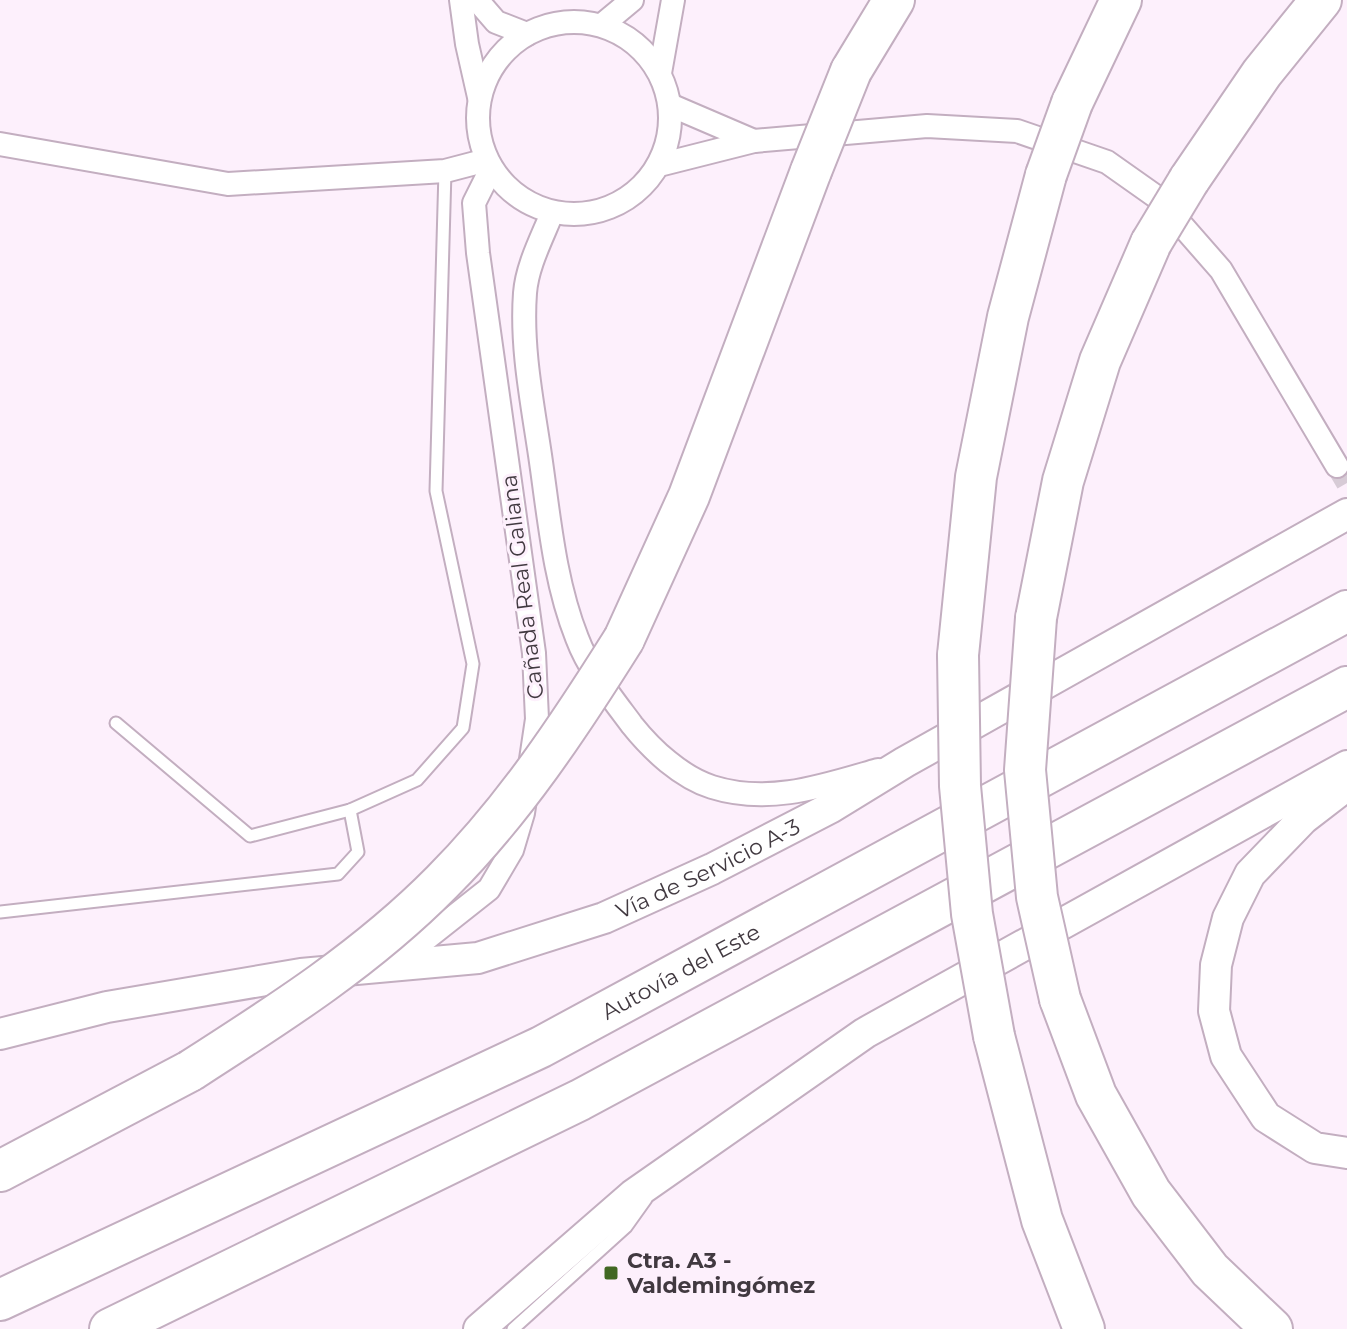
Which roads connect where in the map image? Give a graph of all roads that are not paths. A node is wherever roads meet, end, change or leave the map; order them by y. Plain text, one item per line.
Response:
1 (461, 0) edge
2 (477, 0) edge
3 (632, 0) edge
4 (673, 0) edge
5 (880, 0) edge
6 (894, 0) edge
7 (1121, 0) edge
8 (1321, 0) edge
9 (602, 25) junction
10 (527, 34) junction
11 (851, 71) junction
12 (660, 73) junction
13 (479, 98) junction
14 (670, 105) junction
15 (754, 141) junction
16 (0, 144) edge
17 (489, 165) junction
18 (659, 165) junction
19 (445, 171) junction
20 (552, 213) junction
21 (1337, 466) tunnel mouth
22 (1339, 519) edge
23 (1347, 611) edge
24 (1347, 687) edge
25 (116, 723) dead end
26 (905, 762) junction
27 (1347, 766) edge
28 (1347, 785) edge
29 (350, 810) junction
30 (0, 912) edge
31 (301, 974) junction
32 (0, 1034) edge
33 (1347, 1153) edge
34 (0, 1171) edge
35 (664, 1173) junction
36 (0, 1300) edge
37 (110, 1329) edge
38 (479, 1329) edge
39 (513, 1329) edge
40 (1084, 1329) edge
41 (1272, 1329) edge

1 - 13 street
2 - 10 street
3 - 9 street
4 - 12 street
5 - 11 highway
6 - 11 highway
7 - 40 highway, bridge
8 - 41 highway, bridge
9 - 10 street
9 - 12 street
10 - 13 street
11 - 34 highway, bridge
12 - 14 street
13 - 17 street
14 - 15 street
14 - 18 street
15 - 18 street
15 - 21 street
16 - 19 street
17 - 19 street
17 - 20 street
17 - 31 street, Cañada Real Galiana
18 - 20 street
19 - 29 lane
20 - 26 street, Cañada Real Galiana
22 - 26 main road, Vía de Servicio A-3
23 - 36 highway, Autovía del Este
24 - 37 highway
25 - 29 lane
26 - 31 main road, Vía de Servicio A-3
27 - 35 main road
28 - 33 main road
29 - 30 lane
31 - 32 main road, Vía de Servicio A-3
35 - 38 main road
35 - 39 lane

